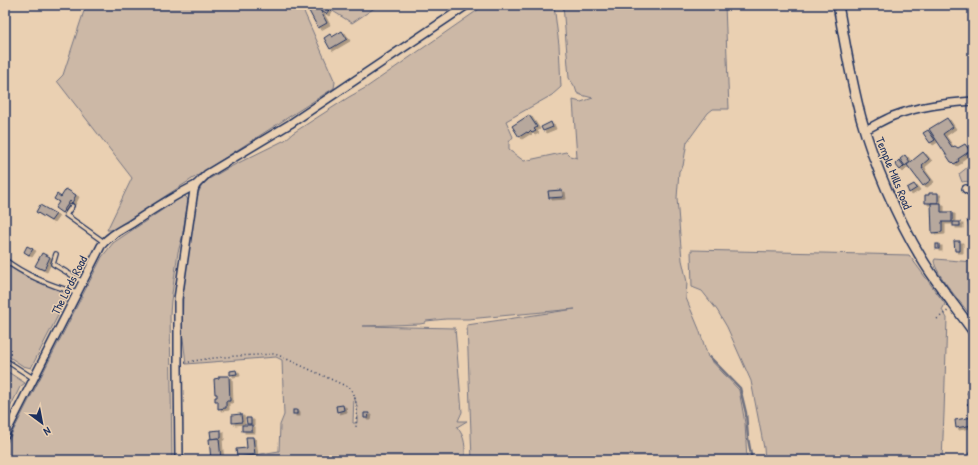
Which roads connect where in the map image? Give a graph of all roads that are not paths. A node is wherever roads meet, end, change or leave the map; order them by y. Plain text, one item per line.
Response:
1 (467, 5) edge
2 (838, 5) edge
3 (973, 101) edge
4 (865, 130) junction
5 (196, 185) junction
6 (966, 189) dead end
7 (973, 193) edge
8 (72, 206) dead end
9 (104, 242) junction
10 (56, 254) dead end
11 (5, 260) edge
12 (83, 282) junction
13 (77, 293) junction
14 (973, 331) edge
15 (5, 360) edge
16 (33, 378) junction
17 (5, 435) edge
18 (179, 460) edge

1 - 5 street, The Lords Road
2 - 4 street, Temple Mills Road
3 - 4 street
4 - 14 street, Temple Mills Road
5 - 9 street, The Lords Road
5 - 18 street
6 - 7 street
8 - 9 lane
9 - 12 street, The Lords Road
10 - 12 lane
11 - 13 lane
12 - 13 street, The Lords Road
13 - 16 street, The Lords Road
15 - 16 lane
16 - 17 street, The Lords Road

